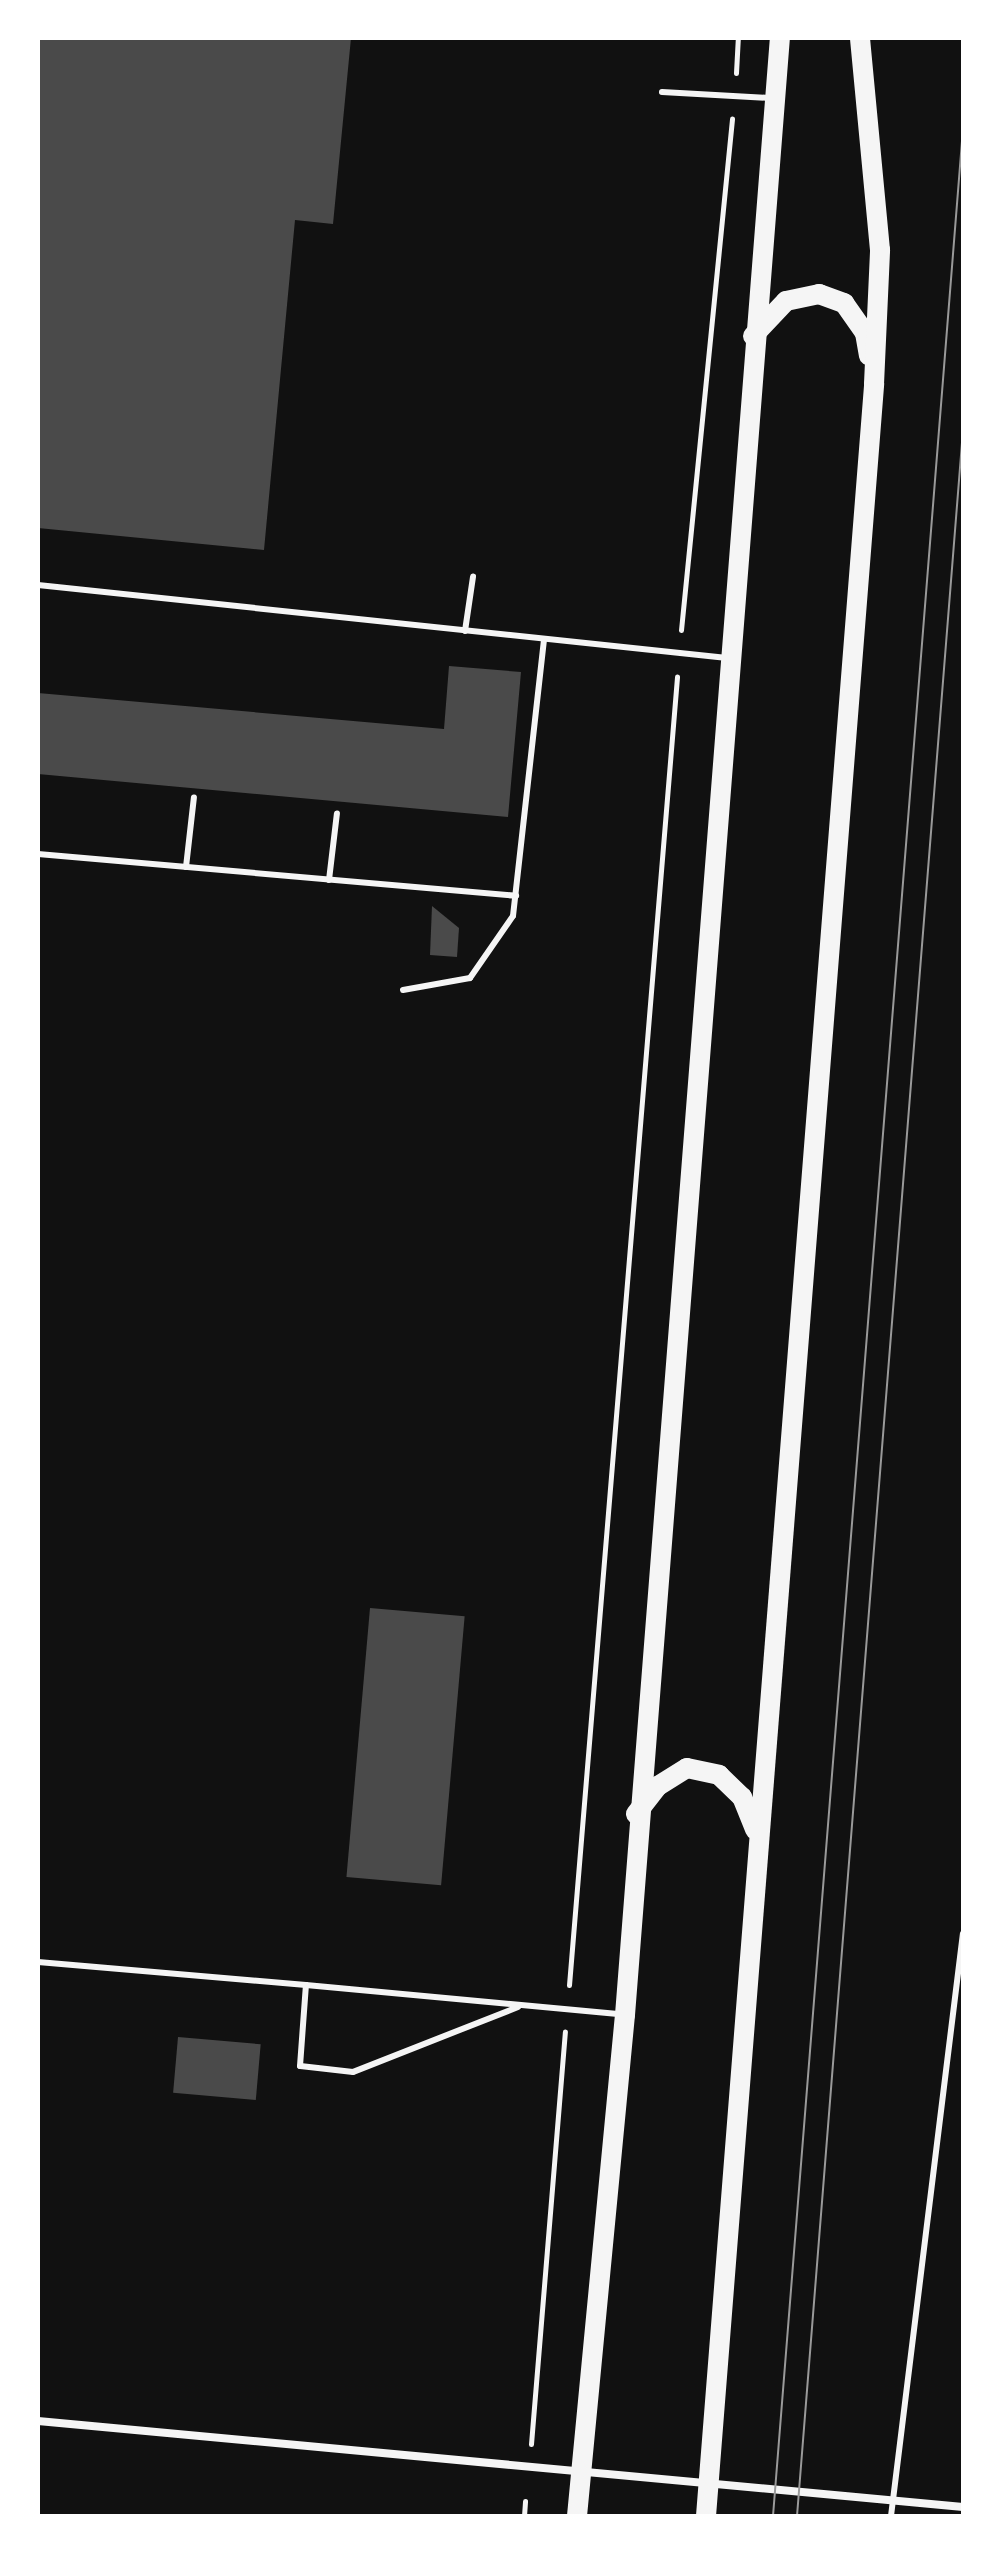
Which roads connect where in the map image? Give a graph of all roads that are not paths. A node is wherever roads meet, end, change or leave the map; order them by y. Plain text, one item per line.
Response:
1 (780, 38) edge
2 (860, 38) edge
3 (662, 92) dead end
4 (774, 99) junction
5 (753, 336) junction
6 (874, 384) junction
7 (473, 577) dead end
8 (38, 585) edge
9 (465, 631) junction
10 (544, 640) junction
11 (731, 659) junction
12 (194, 797) dead end
13 (337, 813) dead end
14 (38, 854) edge
15 (186, 867) junction
16 (329, 880) junction
17 (516, 896) junction
18 (403, 990) dead end
19 (636, 1814) junction
20 (757, 1836) junction
21 (963, 1933) edge
22 (38, 1962) edge
23 (306, 1985) junction
24 (518, 2007) junction
25 (625, 2015) junction
26 (38, 2421) edge
27 (580, 2475) junction
28 (708, 2485) junction
29 (893, 2500) junction
30 (963, 2507) edge
31 (577, 2516) edge
32 (706, 2516) edge
33 (891, 2516) edge

1 - 4 main road
2 - 6 main road
3 - 4 lane
4 - 5 main road
5 - 6 main road
5 - 11 main road
6 - 20 main road
7 - 9 lane
8 - 9 lane
9 - 10 lane
10 - 11 lane
10 - 17 lane
11 - 19 main road
12 - 15 lane
13 - 16 lane
14 - 15 lane
15 - 16 lane
16 - 17 lane
17 - 18 lane
19 - 20 main road
19 - 25 main road
20 - 28 main road
21 - 29 lane
22 - 23 lane
23 - 24 lane
23 - 24 lane
24 - 25 lane
25 - 27 main road
26 - 27 street
27 - 28 street
27 - 31 main road
28 - 29 street
28 - 32 main road
29 - 30 street
29 - 33 lane

